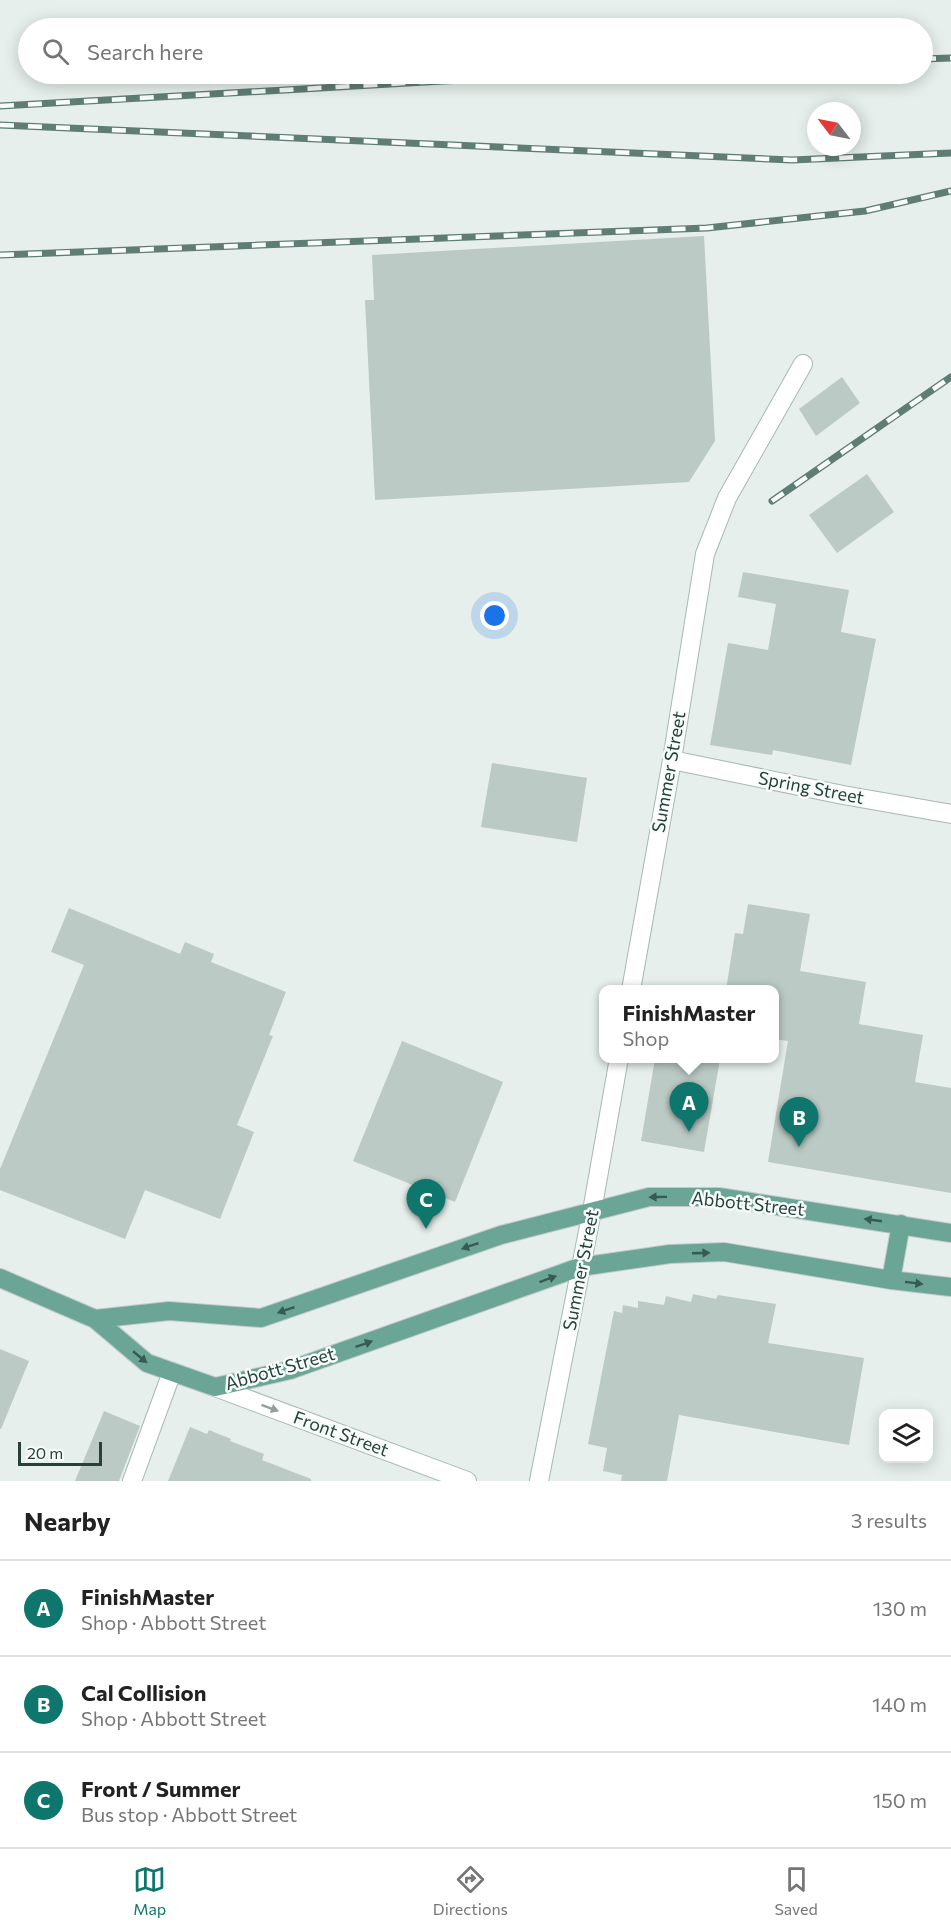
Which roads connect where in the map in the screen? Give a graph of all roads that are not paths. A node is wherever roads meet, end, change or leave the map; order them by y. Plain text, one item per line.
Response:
1 (802, 364) dead end
2 (672, 760) junction
3 (951, 814) edge
4 (632, 985) edge
5 (618, 1063) edge
6 (592, 1211) junction
7 (902, 1224) junction
8 (951, 1233) edge
9 (580, 1267) junction
10 (0, 1278) edge
11 (891, 1280) junction
12 (951, 1287) edge
13 (95, 1319) junction
14 (172, 1372) junction
15 (215, 1387) junction
16 (132, 1481) edge
17 (467, 1481) edge
18 (539, 1481) edge

1 - 2 street, Summer Street
2 - 3 street, Spring Street
2 - 4 street, Summer Street
5 - 6 street, Summer Street
7 -> 6 main road, Abbott Street
6 - 9 street, Summer Street
6 -> 13 main road, Abbott Street
7 - 8 main road, Abbott Street
7 - 11 main road
9 -> 11 main road, Abbott Street
15 -> 9 main road, Abbott Street
9 - 18 street, Summer Street
10 - 13 main road
11 -> 12 main road, Abbott Street
13 -> 14 main road, Abbott Street
14 - 15 main road, Abbott Street
14 - 16 street
15 -> 17 street, Front Street

